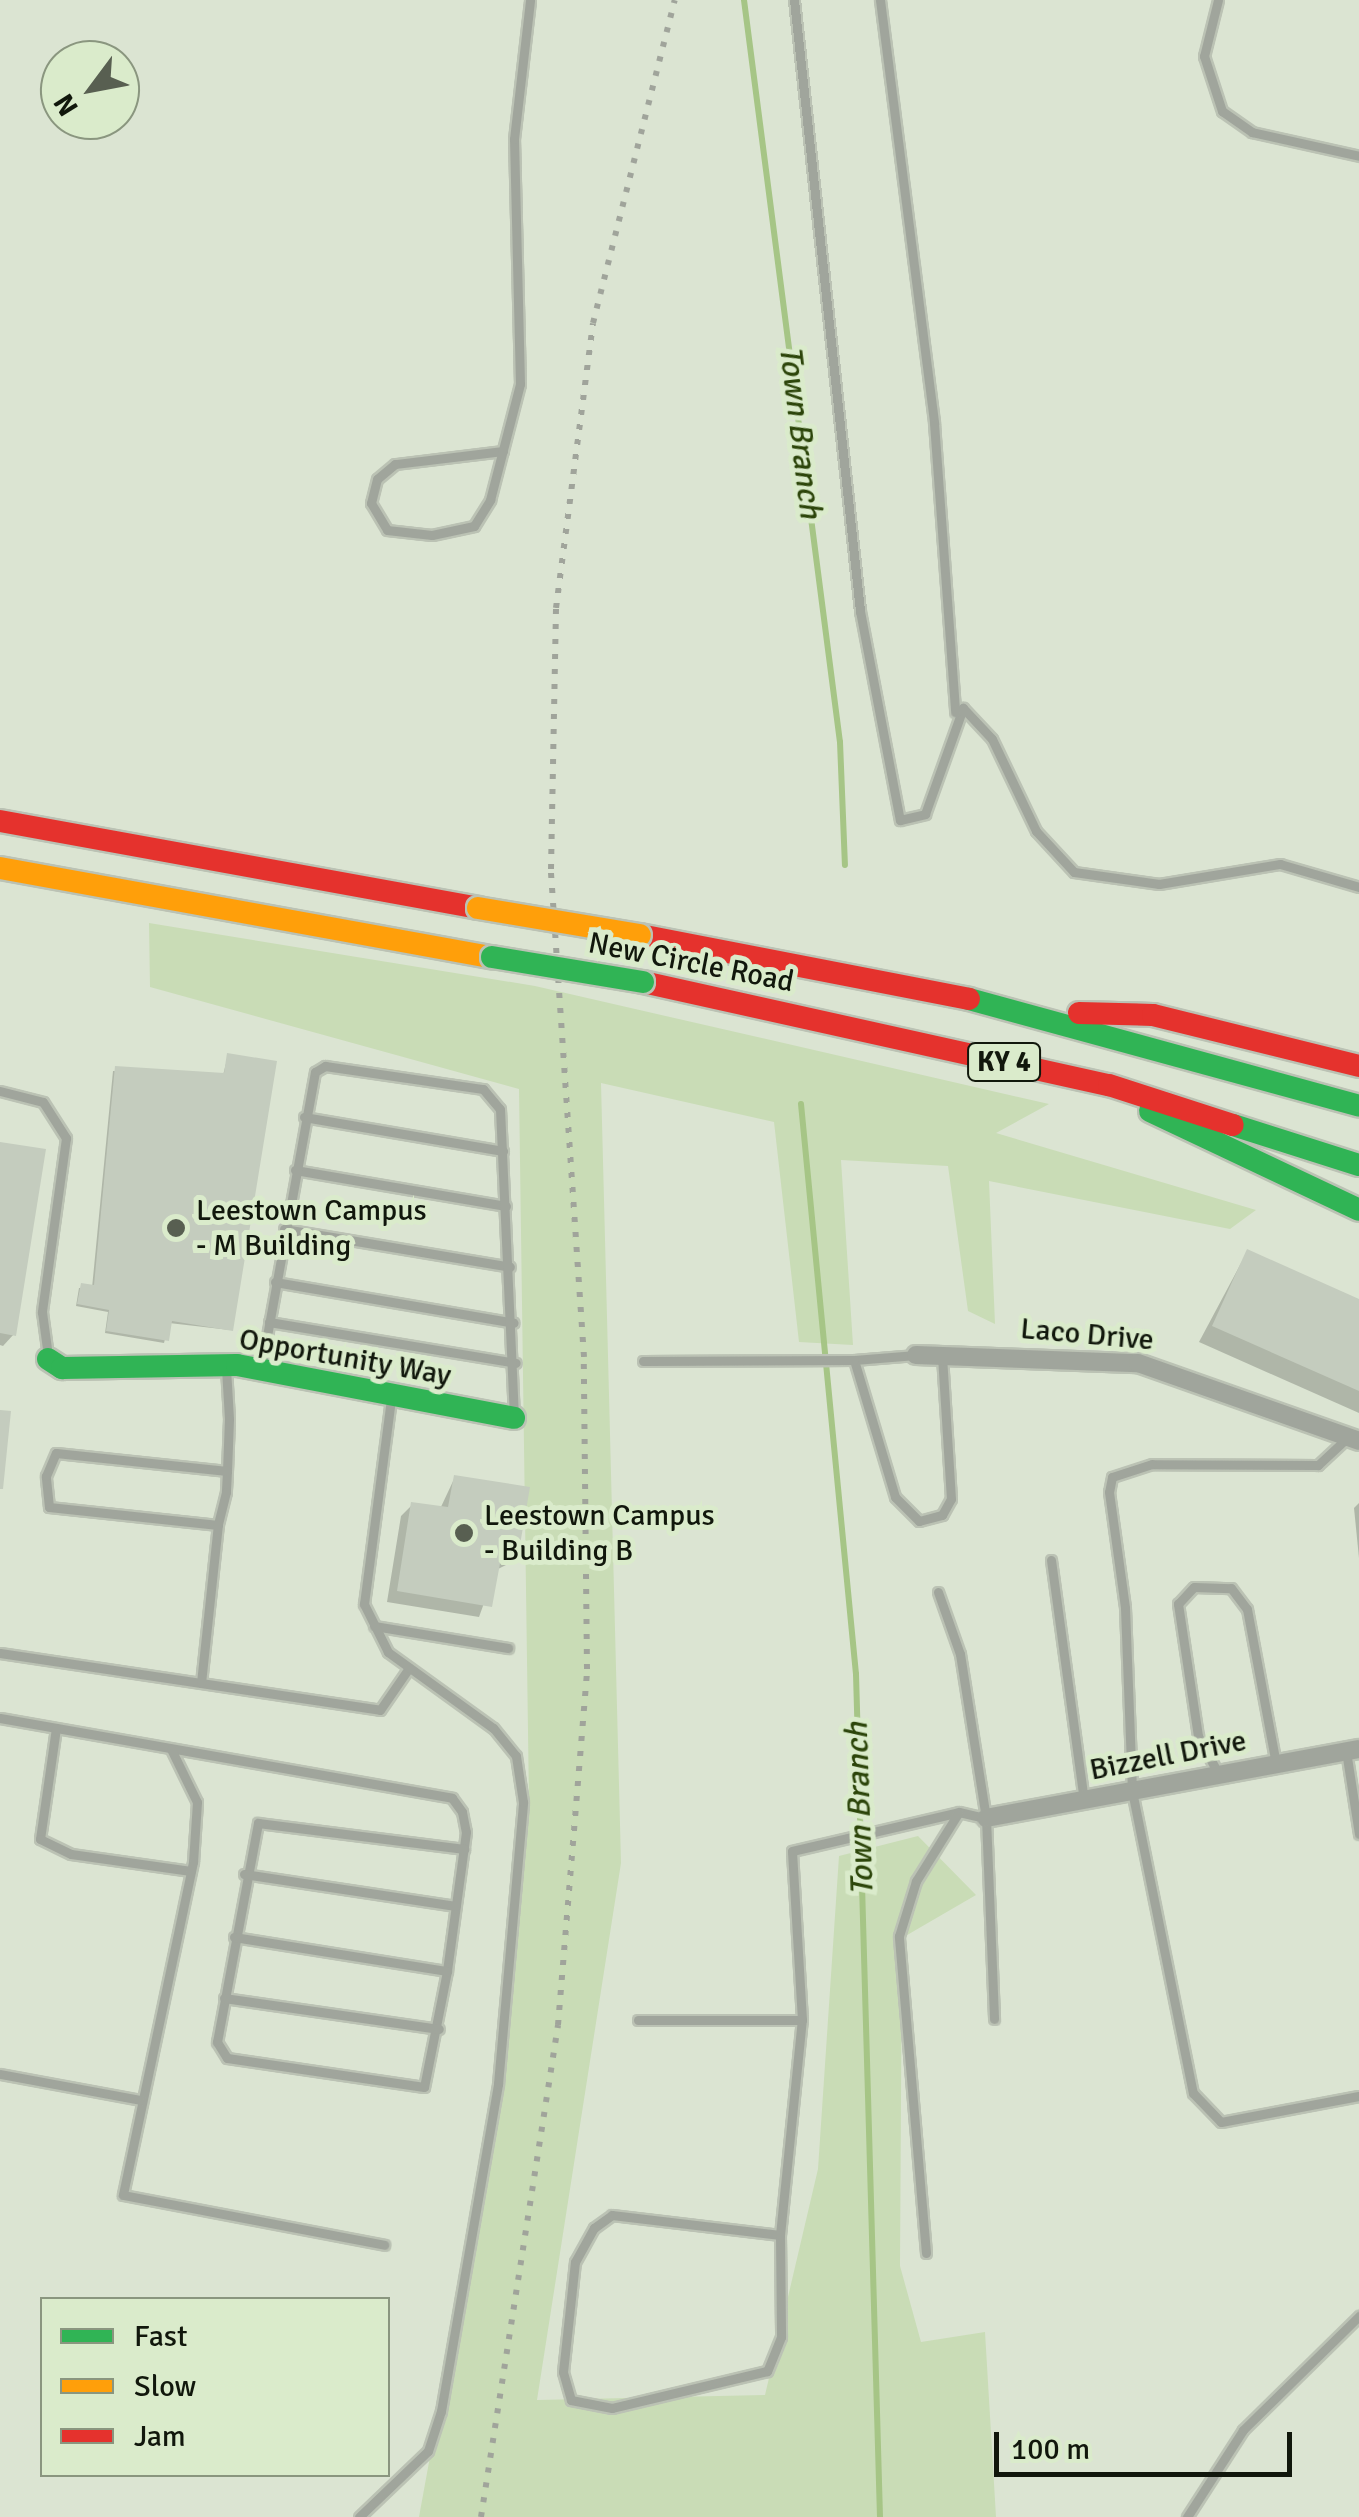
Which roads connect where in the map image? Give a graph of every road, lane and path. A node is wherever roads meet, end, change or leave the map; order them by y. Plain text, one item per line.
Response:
1 (530, 0) edge
2 (794, 0) edge
3 (880, 0) edge
4 (1218, 0) edge
5 (1359, 156) edge
6 (503, 452) junction
7 (955, 712) junction
8 (0, 821) edge
9 (0, 868) edge
10 (1359, 887) edge
11 (1054, 1015) junction
12 (1359, 1066) edge
13 (1109, 1085) junction
14 (0, 1091) edge
15 (1359, 1106) edge
16 (304, 1118) junction
17 (502, 1150) junction
18 (1359, 1166) edge
19 (295, 1170) junction
20 (506, 1206) junction
21 (1359, 1210) edge
22 (284, 1229) junction
23 (510, 1267) junction
24 (275, 1282) junction
25 (269, 1322) junction
26 (514, 1323) junction
27 (916, 1355) joint
28 (942, 1355) junction
29 (48, 1358) joint
30 (854, 1360) junction
31 (643, 1362) dead end
32 (516, 1363) junction
33 (226, 1366) junction
34 (260, 1372) junction
35 (391, 1398) junction
36 (514, 1418) joint
37 (1353, 1440) edge
38 (227, 1472) junction
39 (218, 1525) junction
40 (1051, 1560) dead end
41 (938, 1592) dead end
42 (374, 1626) junction
43 (508, 1648) dead end
44 (0, 1653) edge
45 (408, 1668) junction
46 (201, 1683) junction
47 (0, 1718) edge
48 (56, 1728) junction
49 (170, 1749) junction
50 (1353, 1750) edge
51 (1276, 1764) junction
52 (1219, 1775) junction
53 (1132, 1791) junction
54 (1084, 1800) junction
55 (959, 1812) junction
56 (986, 1818) junction
57 (1359, 1834) edge
58 (464, 1848) junction
59 (192, 1870) junction
60 (244, 1874) junction
61 (456, 1906) junction
62 (234, 1937) junction
63 (447, 1971) junction
64 (224, 1998) junction
65 (994, 2018) dead end
66 (638, 2020) dead end
67 (802, 2020) junction
68 (439, 2029) junction
69 (0, 2074) edge
70 (1359, 2096) edge
71 (140, 2100) junction
72 (780, 2235) junction
73 (384, 2246) dead end
74 (926, 2254) dead end
75 (1359, 2316) edge
76 (359, 2517) edge
77 (1187, 2517) edge

1 - 6 lane
2 - 7 lane
3 - 7 lane
4 - 5 lane
6 - 6 lane
7 - 10 lane
8 - 11 main road, New Circle Road / KY 4, bridge
9 - 13 main road, New Circle Road / KY 4, bridge
11 - 12 main road
11 - 15 main road, New Circle Road / KY 4
13 - 18 main road, New Circle Road / KY 4
13 - 21 main road
14 - 29 lane
16 - 17 lane
16 - 17 lane
16 - 19 lane
17 - 20 lane
19 - 20 lane
19 - 22 lane
20 - 23 lane
22 - 23 lane
22 - 24 lane
23 - 26 lane
24 - 25 lane
24 - 26 lane
25 - 32 lane
25 - 34 lane
26 - 32 lane
27 - 28 street, Laco Drive
27 - 30 lane
28 - 30 lane
28 - 37 street, Laco Drive
29 - 33 main road, Opportunity Way
30 - 31 lane
32 - 36 lane
33 - 34 main road, Opportunity Way
33 - 38 lane
34 - 35 main road, Opportunity Way
35 - 36 main road, Opportunity Way
35 - 42 lane
37 - 53 lane
38 - 39 lane
38 - 39 lane
39 - 46 lane
40 - 54 lane
41 - 56 lane
42 - 43 lane
42 - 45 lane
44 - 46 lane
45 - 46 lane
45 - 76 lane
47 - 48 lane
48 - 49 lane
48 - 59 lane
49 - 58 lane
49 - 59 lane
50 - 51 street, Bizzell Drive
50 - 57 lane
51 - 52 street, Bizzell Drive
51 - 52 lane
52 - 53 street, Bizzell Drive
53 - 54 street, Bizzell Drive
53 - 70 lane
54 - 56 street, Bizzell Drive
55 - 56 lane
55 - 67 lane
55 - 74 lane
56 - 65 lane
58 - 60 lane
58 - 61 lane
59 - 71 lane
60 - 61 lane
60 - 62 lane
61 - 63 lane
62 - 63 lane
62 - 64 lane
63 - 68 lane
64 - 68 lane
64 - 68 lane
66 - 67 lane
67 - 72 lane
69 - 71 lane
71 - 73 lane
72 - 72 lane
75 - 77 lane

